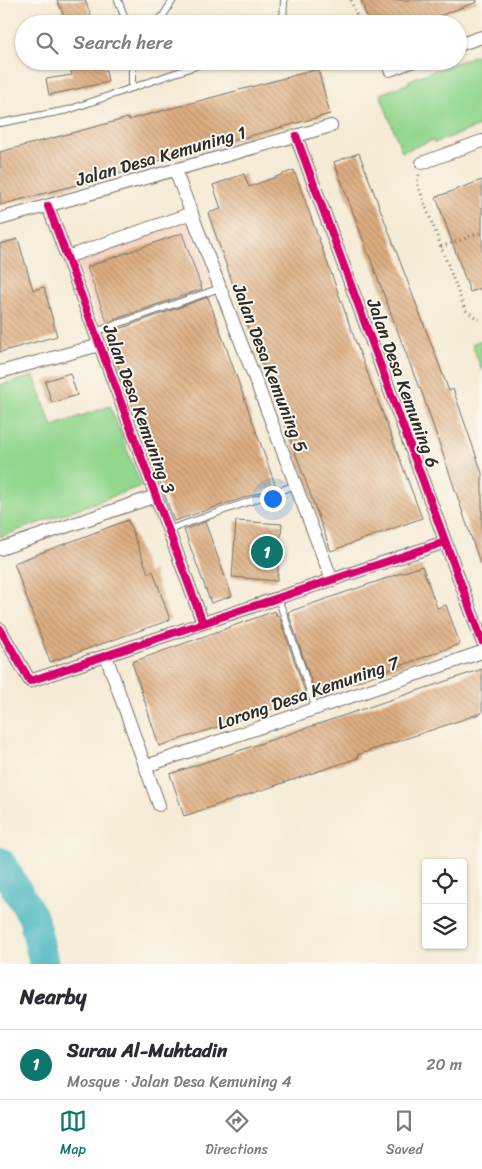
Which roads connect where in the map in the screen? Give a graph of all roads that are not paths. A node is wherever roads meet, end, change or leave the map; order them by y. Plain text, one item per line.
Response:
1 (118, 0) edge
2 (173, 0) edge
3 (284, 0) edge
4 (124, 15) edge
5 (164, 15) edge
6 (283, 15) edge
7 (482, 37) edge
8 (467, 42) edge
9 (132, 70) edge
10 (184, 70) edge
11 (132, 88) junction
12 (0, 123) edge
13 (331, 126) dead end
14 (296, 136) junction
15 (482, 141) edge
16 (422, 163) road end
17 (175, 170) junction
18 (48, 206) junction
19 (192, 213) junction
20 (0, 219) edge
21 (67, 257) junction
22 (220, 288) junction
23 (95, 332) junction
24 (100, 345) junction
25 (0, 372) edge
26 (296, 485) junction
27 (156, 496) junction
28 (168, 530) junction
29 (445, 542) junction
30 (0, 549) edge
31 (332, 580) junction
32 (278, 598) junction
33 (203, 623) junction
34 (0, 629) edge
35 (482, 641) edge
36 (482, 652) edge
37 (106, 656) junction
38 (316, 709) junction
39 (146, 766) junction
40 (159, 806) dead end

1 - 4 lane
2 - 5 lane
3 - 6 lane
7 - 8 street
9 - 11 lane
10 - 11 lane
11 - 12 lane
13 - 14 street, Jalan Desa Kemuning 1
14 - 17 street, Jalan Desa Kemuning 1
14 - 29 street, Jalan Desa Kemuning 6
15 - 16 street
17 - 18 street, Jalan Desa Kemuning 1
17 - 19 street, Jalan Desa Kemuning 5
18 - 20 street, Jalan Desa Kemuning 1
18 - 21 street, Jalan Desa Kemuning 3
19 - 21 street
19 - 22 street, Jalan Desa Kemuning 5
21 - 23 street, Jalan Desa Kemuning 3
22 - 23 lane
22 - 26 street, Jalan Desa Kemuning 5
23 - 24 street, Jalan Desa Kemuning 3
24 - 25 street
24 - 27 street, Jalan Desa Kemuning 3
26 - 28 lane
26 - 31 street, Jalan Desa Kemuning 5
27 - 28 street, Jalan Desa Kemuning 3
27 - 30 street
28 - 33 street, Jalan Desa Kemuning 3
29 - 31 street
29 - 35 street, Jalan Desa Kemuning 6
31 - 32 street
32 - 33 street
32 - 38 lane
33 - 37 street
34 - 37 street
36 - 38 street, Lorong Desa Kemuning 7
37 - 39 street
38 - 39 street, Lorong Desa Kemuning 7
39 - 40 street

